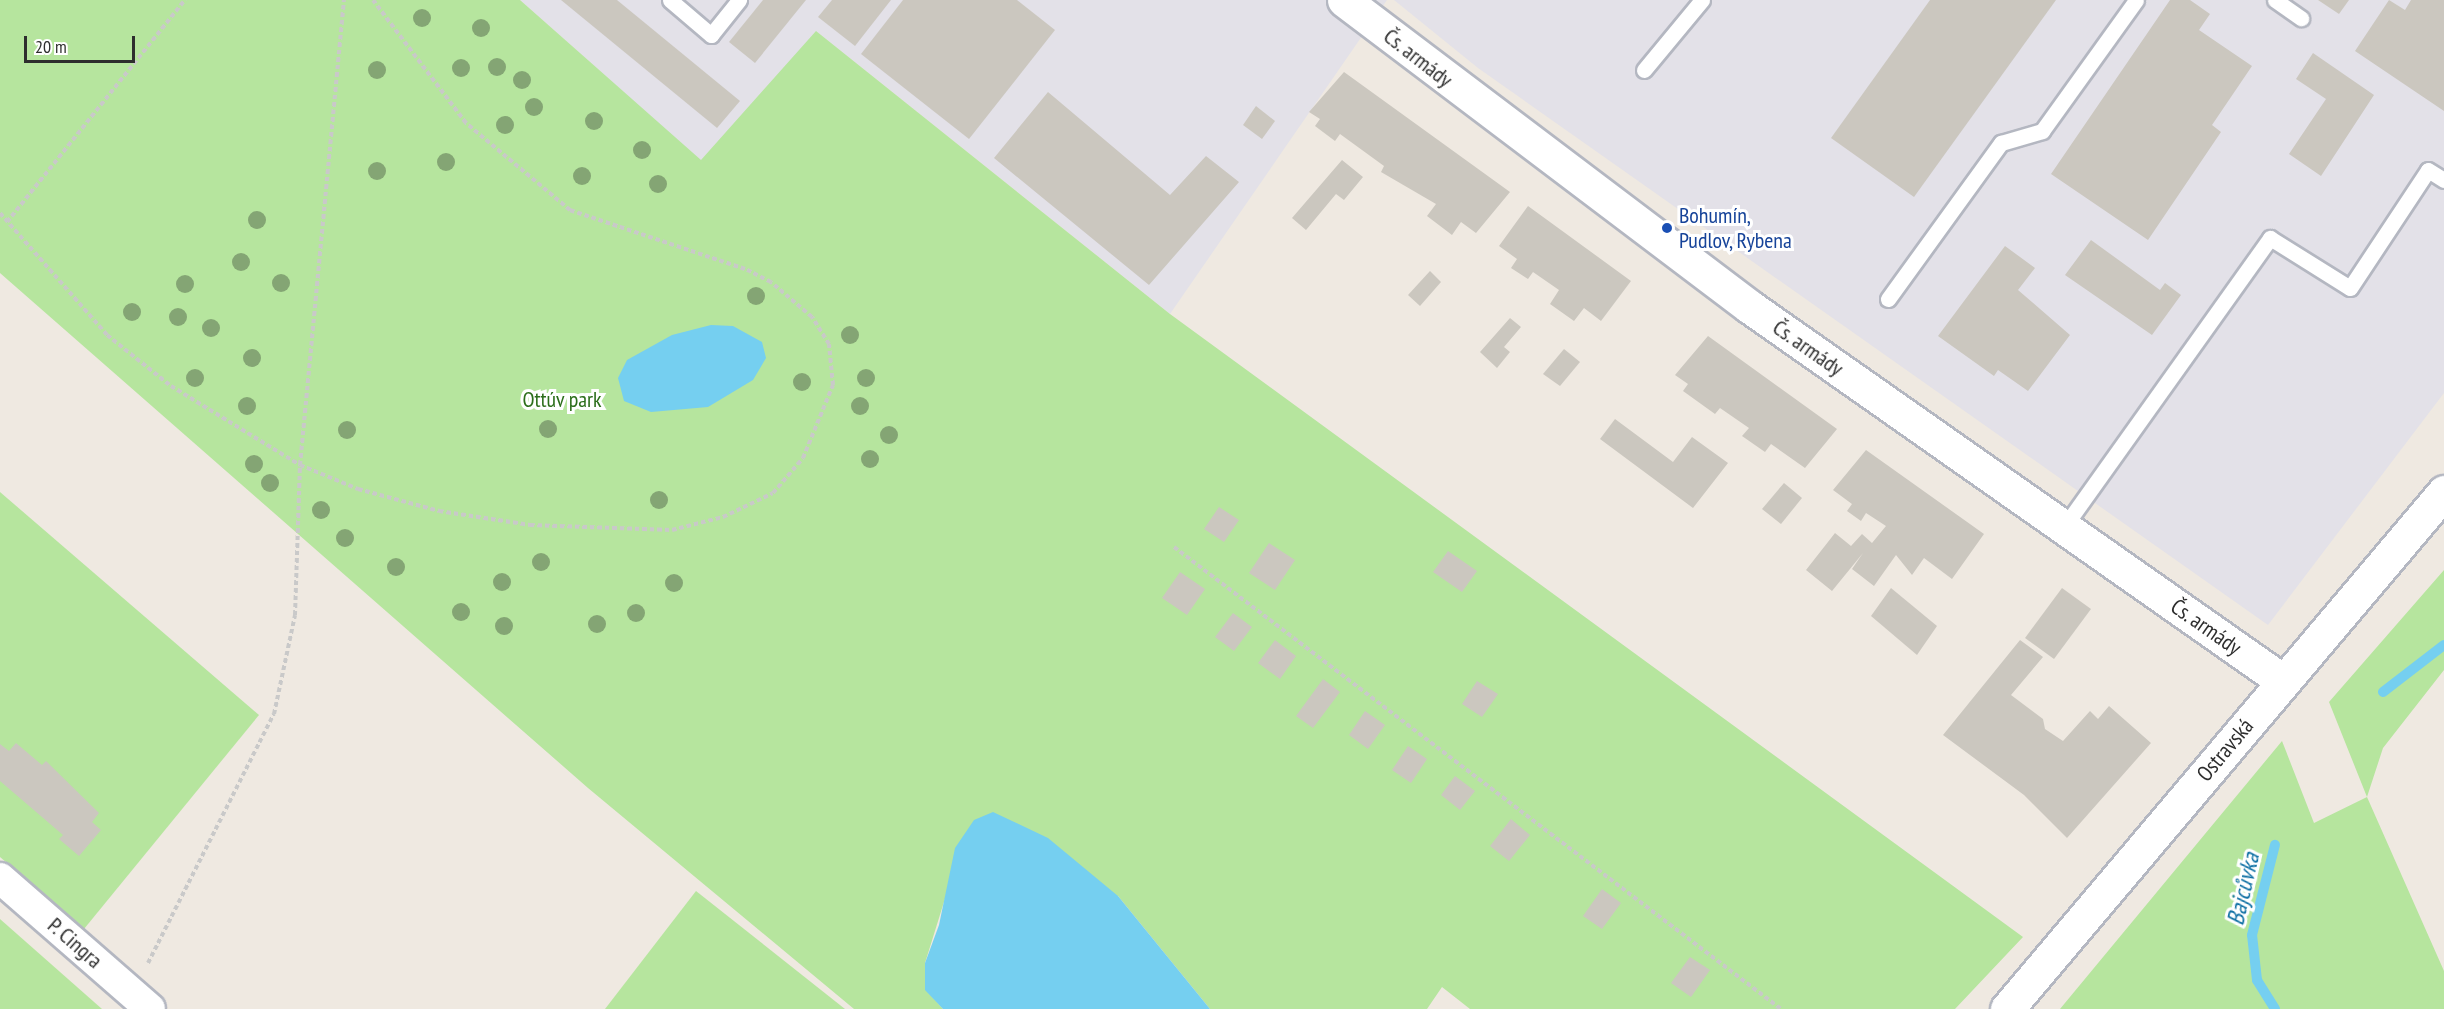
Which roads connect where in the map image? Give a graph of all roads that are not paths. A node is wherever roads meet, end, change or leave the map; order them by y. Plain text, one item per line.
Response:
1 (670, 0) edge
2 (739, 0) edge
3 (1344, 0) edge
4 (1702, 0) edge
5 (2136, 0) edge
6 (2275, 0) edge
7 (2301, 18) dead end
8 (1644, 70) dead end
9 (2444, 180) edge
10 (1888, 299) dead end
11 (2444, 492) edge
12 (2064, 527) junction
13 (2283, 681) junction
14 (0, 878) edge
15 (141, 1004) edge
16 (2007, 1009) edge

1 - 2 lane
3 - 12 main road, Čs. armády
4 - 8 lane
5 - 10 lane
6 - 7 lane
9 - 12 lane
11 - 13 main road, Ostravská
12 - 13 main road, Čs. armády
13 - 16 main road, Ostravská
14 - 15 street, P. Cingra

